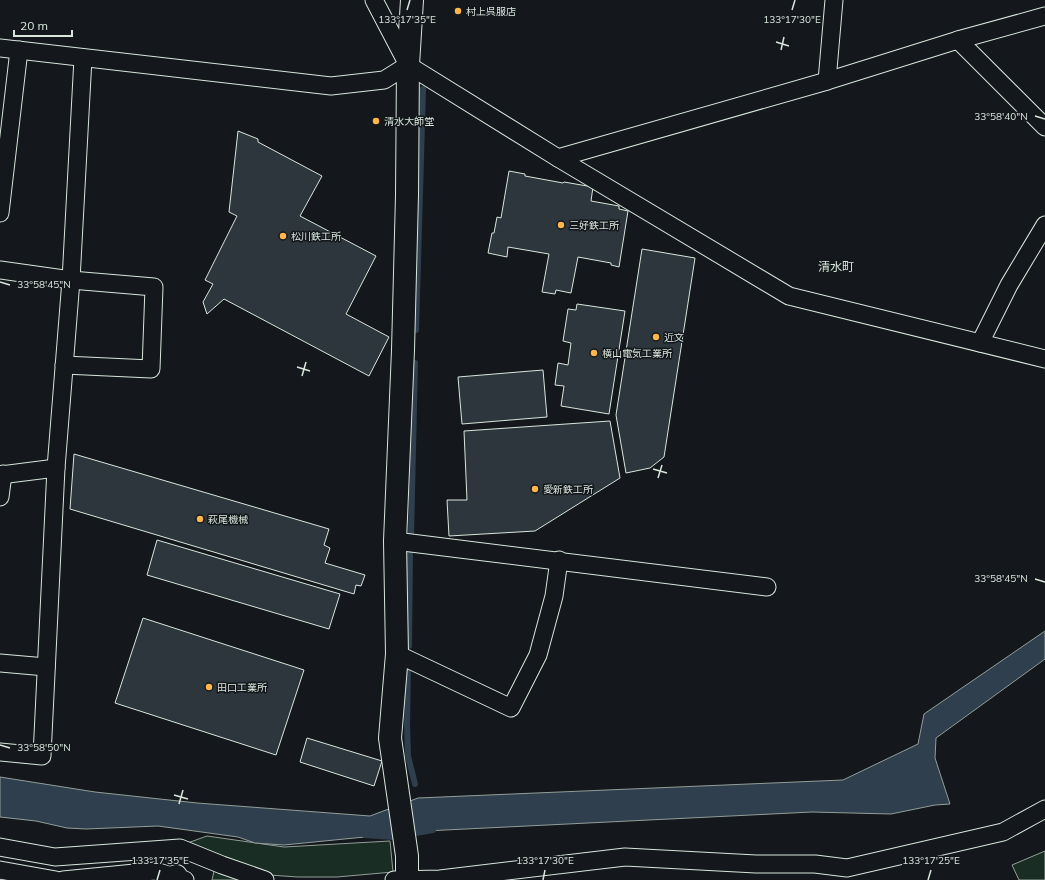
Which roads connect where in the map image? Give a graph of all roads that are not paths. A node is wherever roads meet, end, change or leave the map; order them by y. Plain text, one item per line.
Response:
1 (374, 0) edge
2 (412, 0) edge
3 (834, 0) edge
4 (1045, 16) edge
5 (958, 40) junction
6 (0, 48) edge
7 (19, 50) junction
8 (83, 58) junction
9 (408, 65) junction
10 (827, 80) junction
11 (1045, 127) edge
12 (558, 158) junction
13 (0, 212) edge
14 (1045, 225) edge
15 (0, 270) edge
16 (71, 280) junction
17 (980, 343) junction
18 (1045, 359) edge
19 (64, 365) junction
20 (56, 468) junction
21 (2, 475) edge
22 (0, 497) edge
23 (395, 541) junction
24 (559, 560) junction
25 (767, 587) dead end
26 (397, 654) junction
27 (0, 663) edge
28 (46, 667) junction
29 (0, 752) edge
30 (1045, 808) edge
31 (0, 847) edge
32 (0, 870) edge
33 (846, 874) edge
34 (179, 879) edge
35 (56, 880) edge
36 (63, 880) edge
37 (265, 880) edge
38 (403, 880) edge
39 (441, 880) edge

1 - 9 street
2 - 9 street
3 - 10 street
4 - 5 street
5 - 10 street
5 - 11 street
6 - 7 street
7 - 8 street
7 - 13 street
8 - 9 street
8 - 16 street
9 - 12 street
9 - 23 street
10 - 12 street
12 - 17 street
14 - 17 street
15 - 16 street
16 - 19 street
16 - 19 street
17 - 18 street
19 - 20 street
20 - 21 street
20 - 28 street
21 - 22 street
23 - 24 street
23 - 26 street
24 - 25 street
24 - 26 street
26 - 38 street
27 - 28 street
28 - 29 street
30 - 33 street
31 - 37 street
32 - 35 street
33 - 39 street
34 - 36 street
38 - 39 street

